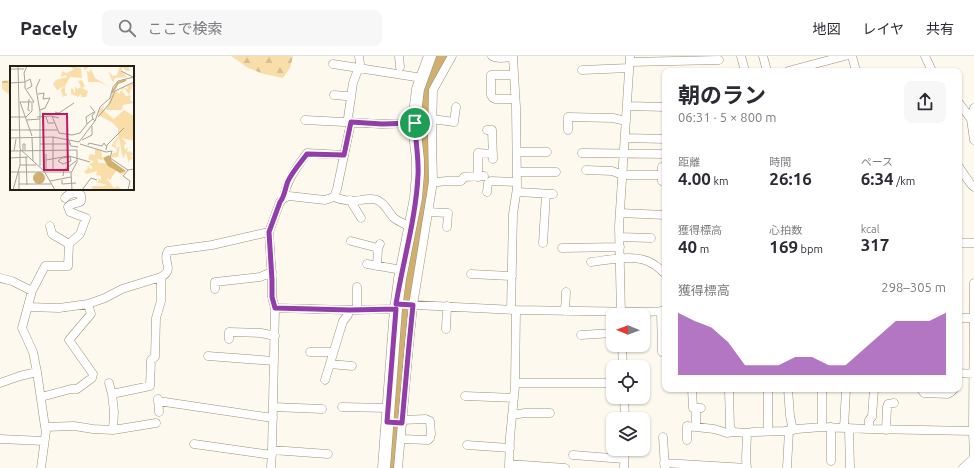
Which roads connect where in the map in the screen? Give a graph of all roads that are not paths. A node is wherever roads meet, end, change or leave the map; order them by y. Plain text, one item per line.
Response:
1 (359, 56) edge
2 (399, 56) edge
3 (430, 56) edge
4 (452, 56) edge
5 (492, 56) edge
6 (513, 56) edge
7 (742, 56) edge
8 (763, 56) edge
9 (925, 56) edge
10 (850, 57) edge
11 (698, 58) edge
12 (719, 60) dead end
13 (630, 62) edge
14 (332, 64) dead end
15 (400, 67) dead end
16 (358, 68) junction
17 (744, 68) edge
18 (767, 68) edge
19 (801, 68) edge
20 (855, 68) edge
21 (929, 68) edge
22 (582, 70) dead end
23 (514, 75) junction
24 (422, 79) junction
25 (334, 95) dead end
26 (351, 98) junction
27 (516, 99) junction
28 (627, 106) junction
29 (456, 107) dead end
30 (662, 107) edge
31 (962, 107) edge
32 (974, 108) edge
33 (432, 119) junction
34 (972, 119) edge
35 (304, 120) dead end
36 (626, 121) junction
37 (351, 122) junction
38 (415, 123) junction
39 (487, 130) dead end
40 (568, 130) dead end
41 (625, 138) junction
42 (662, 139) edge
43 (974, 140) edge
44 (517, 152) junction
45 (547, 152) dead end
46 (582, 153) dead end
47 (624, 153) junction
48 (662, 154) edge
49 (344, 155) junction
50 (586, 170) dead end
51 (962, 171) edge
52 (517, 172) junction
53 (556, 172) dead end
54 (623, 175) junction
55 (662, 175) dead end
56 (433, 182) junction
57 (517, 182) junction
58 (974, 187) edge
59 (487, 192) dead end
60 (516, 192) junction
61 (334, 197) junction
62 (65, 198) dead end
63 (284, 198) junction
64 (350, 200) junction
65 (428, 212) junction
66 (620, 213) junction
67 (662, 215) edge
68 (361, 218) dead end
69 (50, 226) dead end
70 (448, 226) dead end
71 (411, 227) junction
72 (269, 232) junction
73 (620, 237) junction
74 (651, 238) dead end
75 (351, 242) dead end
76 (543, 243) dead end
77 (962, 243) edge
78 (974, 243) edge
79 (69, 244) junction
80 (620, 247) junction
81 (562, 248) dead end
82 (620, 259) junction
83 (591, 262) dead end
84 (367, 264) dead end
85 (377, 266) junction
86 (402, 270) junction
87 (662, 271) edge
88 (272, 272) junction
89 (471, 274) dead end
90 (512, 276) junction
91 (161, 277) junction
92 (0, 278) edge
93 (974, 283) edge
94 (357, 287) dead end
95 (215, 289) dead end
96 (32, 291) junction
97 (566, 292) dead end
98 (88, 304) junction
99 (412, 305) junction
100 (397, 306) junction
101 (447, 306) junction
102 (28, 307) junction
103 (275, 308) junction
104 (621, 308) edge
105 (348, 310) junction
106 (357, 310) junction
107 (514, 310) junction
108 (565, 310) junction
109 (662, 311) edge
110 (606, 312) edge
111 (650, 312) edge
112 (962, 318) edge
113 (973, 318) edge
114 (446, 329) dead end
115 (606, 333) edge
116 (581, 335) dead end
117 (275, 336) junction
118 (229, 339) dead end
119 (310, 352) dead end
120 (333, 352) junction
121 (208, 356) dead end
122 (274, 361) junction
123 (330, 364) junction
124 (352, 366) dead end
125 (37, 372) junction
126 (962, 373) edge
127 (974, 374) edge
128 (325, 380) dead end
129 (515, 382) junction
130 (0, 383) edge
131 (109, 383) dead end
132 (606, 383) edge
133 (692, 392) edge
134 (729, 392) edge
135 (768, 392) edge
136 (788, 392) edge
137 (822, 392) edge
138 (846, 392) edge
139 (874, 392) edge
140 (923, 392) edge
141 (952, 392) edge
142 (112, 394) junction
143 (465, 396) dead end
144 (41, 397) junction
145 (514, 398) junction
146 (894, 403) dead end
147 (273, 407) junction
148 (342, 407) dead end
149 (388, 408) junction
150 (322, 409) dead end
151 (159, 412) dead end
152 (550, 413) dead end
153 (512, 415) junction
154 (273, 418) junction
155 (402, 422) junction
156 (156, 423) dead end
157 (389, 423) junction
158 (45, 427) junction
159 (696, 427) junction
160 (822, 427) junction
161 (831, 427) junction
162 (847, 428) junction
163 (113, 430) junction
164 (791, 430) junction
165 (869, 430) junction
166 (886, 430) junction
167 (768, 431) junction
168 (733, 432) junction
169 (973, 432) junction
170 (747, 433) junction
171 (663, 437) dead end
172 (0, 439) edge
173 (401, 439) junction
174 (687, 440) dead end
175 (44, 441) junction
176 (194, 444) dead end
177 (468, 447) dead end
178 (509, 451) junction
179 (272, 452) junction
180 (328, 454) dead end
181 (573, 456) dead end
182 (624, 456) edge
183 (974, 458) edge
184 (624, 459) junction
185 (831, 461) dead end
186 (509, 466) edge
187 (665, 466) edge
188 (41, 468) edge
189 (271, 468) edge
190 (384, 468) edge
191 (398, 468) edge
192 (565, 468) edge
193 (624, 468) edge
194 (747, 468) edge
195 (787, 468) edge
196 (850, 468) edge
197 (963, 468) edge
198 (973, 468) edge

1 - 16 street
2 - 15 street
3 - 24 main road
4 - 33 street
5 - 6 street
6 - 23 street
7 - 17 street
8 - 18 street
9 - 21 street
10 - 19 street
10 - 20 street
11 - 12 street
11 - 13 street
13 - 22 street
13 - 28 street
14 - 16 street
16 - 24 street
16 - 26 street
23 - 27 street
23 - 27 street
24 - 38 main road
25 - 26 street
26 - 37 street
27 - 44 street
28 - 30 street
28 - 36 street
29 - 33 street
31 - 34 street
32 - 34 street
33 - 56 street
34 - 43 street
35 - 37 street
36 - 40 street
36 - 41 street
37 - 38 street
37 - 49 street
38 - 71 main road
39 - 56 street
41 - 42 street
41 - 47 street
44 - 45 street
44 - 52 street
46 - 47 street
47 - 48 street
47 - 54 street
49 - 61 street
49 - 63 street
50 - 54 street
51 - 58 street
52 - 53 street
52 - 57 street
54 - 55 street
54 - 66 street
56 - 65 street
57 - 59 street
57 - 60 street
60 - 76 street
60 - 90 street
61 - 63 street
61 - 64 street
62 - 79 street
63 - 72 street
64 - 68 street
64 - 71 street
65 - 70 street
65 - 99 street
66 - 67 street
66 - 73 street
69 - 79 street
71 - 86 main road
72 - 88 street
72 - 91 street
73 - 74 street
73 - 80 street
75 - 85 street
77 - 78 street
79 - 96 street
80 - 81 street
80 - 82 street
82 - 83 street
82 - 87 street
82 - 104 street
84 - 85 street
85 - 86 street
86 - 100 main road
88 - 95 street
88 - 103 street
89 - 90 street
90 - 107 street
91 - 98 street
91 - 142 street
92 - 96 street
93 - 113 street
94 - 106 street
96 - 102 street
97 - 108 street
98 - 102 street
98 - 144 street
99 - 100 street
99 - 101 street
99 - 155 street
100 - 106 street
100 - 149 main road
101 - 107 street
101 - 114 street
102 - 125 street
103 - 105 street
103 - 117 street
105 - 106 street
105 - 120 street
107 - 108 street
107 - 129 street
108 - 110 street
109 - 111 street
112 - 113 street
113 - 127 street
115 - 116 street
117 - 118 street
117 - 122 street
119 - 120 street
120 - 123 street
121 - 122 street
122 - 147 street
123 - 124 street
123 - 128 street
125 - 130 street
125 - 144 street
126 - 127 street
127 - 169 street
129 - 132 street
129 - 145 street
131 - 142 street
133 - 159 street
134 - 168 street
135 - 167 street
136 - 164 street
137 - 160 street
138 - 162 street
139 - 165 street
140 - 141 street
142 - 163 street
143 - 145 street
144 - 158 street
145 - 153 street
146 - 166 street
147 - 150 street
147 - 154 street
148 - 149 street
149 - 157 main road
151 - 154 street
152 - 153 street
153 - 178 street
154 - 179 street
155 - 157 street
155 - 173 street
155 - 173 street
156 - 163 street
157 - 190 main road
158 - 163 street
158 - 175 street
159 - 168 street
159 - 174 street
160 - 161 street
160 - 164 street
161 - 162 street
161 - 185 street
162 - 165 street
162 - 196 street
164 - 167 street
164 - 195 street
165 - 166 street
166 - 169 street
167 - 170 street
168 - 170 street
169 - 183 street
170 - 194 street
171 - 187 street
172 - 175 street
173 - 191 street
175 - 188 street
176 - 179 street
177 - 178 street
178 - 186 street
179 - 180 street
179 - 189 street
181 - 184 street
182 - 184 street
183 - 197 street
183 - 198 street
184 - 193 street
186 - 192 street
187 - 194 street

